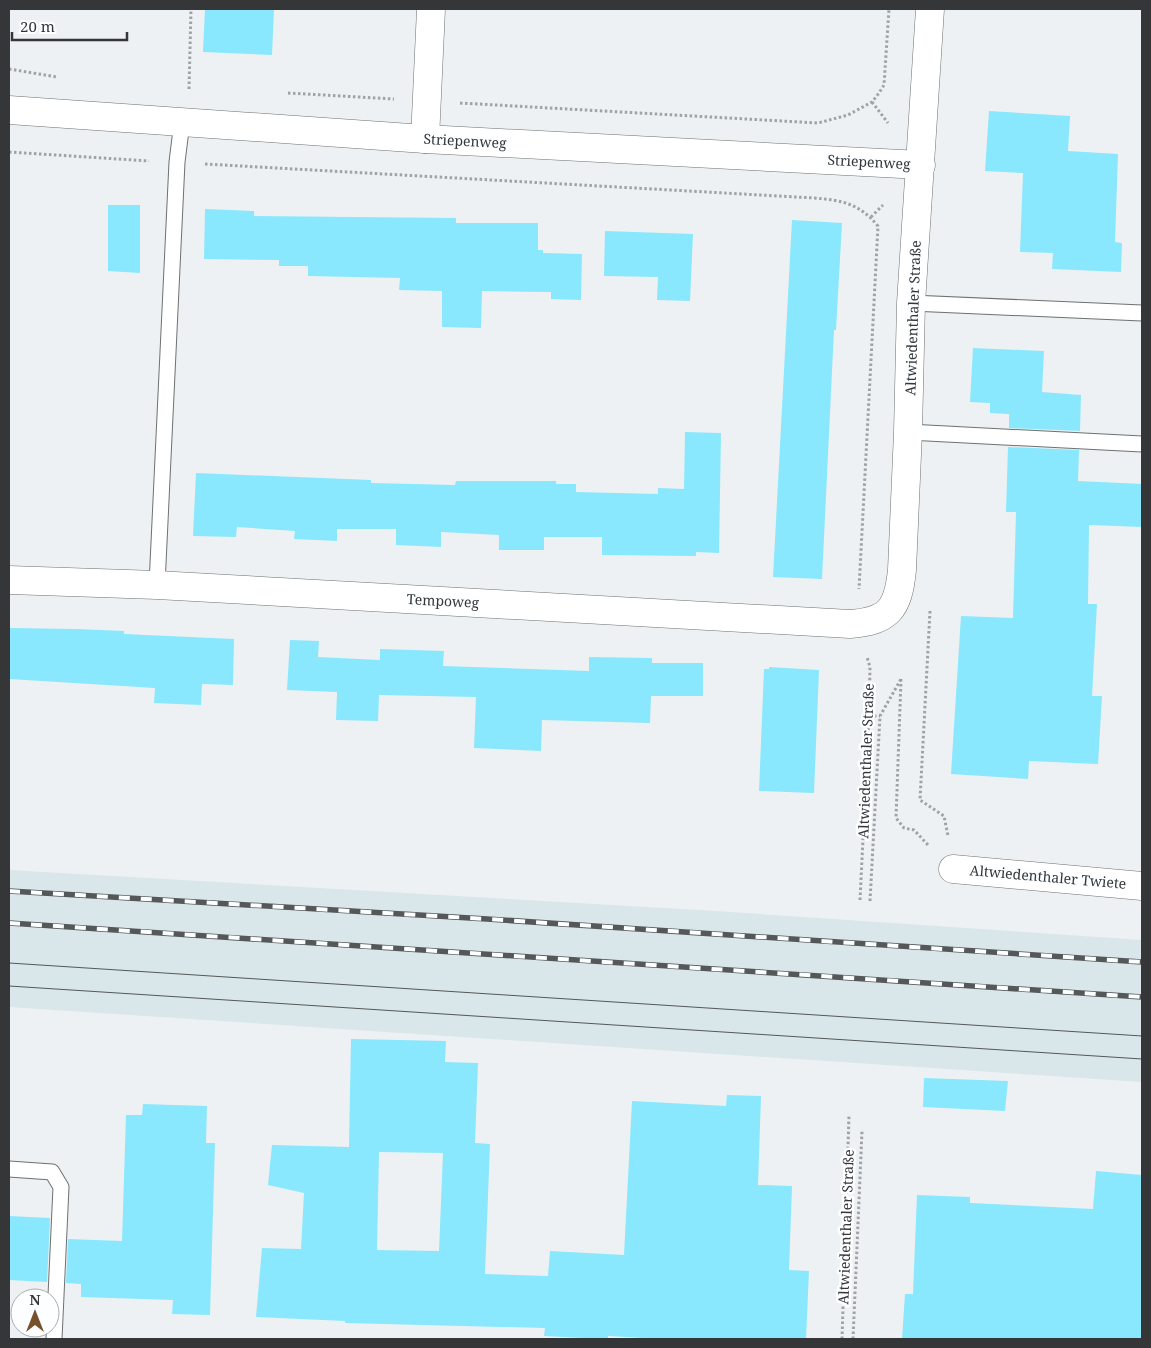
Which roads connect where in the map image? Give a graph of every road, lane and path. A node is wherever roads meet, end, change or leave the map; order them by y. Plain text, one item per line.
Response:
1 (191, 9) edge
2 (431, 9) edge
3 (889, 9) edge
4 (930, 9) edge
5 (872, 102) junction
6 (488, 104) dead end
7 (9, 110) edge
8 (882, 114) dead end
9 (182, 122) junction
10 (425, 139) junction
11 (9, 152) edge
12 (177, 162) junction
13 (921, 165) junction
14 (877, 211) dead end
15 (871, 217) junction
16 (911, 303) junction
17 (1142, 313) edge
18 (908, 432) junction
19 (1142, 444) edge
20 (9, 580) edge
21 (157, 585) junction
22 (864, 614) junction
23 (869, 716) junction
24 (880, 716) junction
25 (953, 868) joint
26 (1142, 886) edge
27 (860, 900) dead end
28 (870, 901) dead end
29 (849, 1115) dead end
30 (862, 1130) dead end
31 (9, 1169) edge
32 (54, 1339) edge
33 (842, 1339) edge
34 (853, 1339) edge

1 - 9 path
2 - 10 street
3 - 5 path
4 - 13 street, Altwiedenthaler Straße
5 - 6 path
5 - 8 path
7 - 9 street, Striepenweg
9 - 10 street, Striepenweg
9 - 12 lane
10 - 13 street, Striepenweg
11 - 12 path
12 - 15 path
12 - 21 lane
13 - 16 street, Altwiedenthaler Straße
14 - 15 path
15 - 22 path
16 - 17 lane
16 - 18 street, Altwiedenthaler Straße
18 - 19 lane
18 - 22 street, Altwiedenthaler Straße
20 - 21 street, Tempoweg
21 - 22 street, Tempoweg
22 - 23 path, Altwiedenthaler Straße
23 - 24 path
23 - 27 path, Altwiedenthaler Straße
24 - 25 path, Altwiedenthaler Straße
24 - 28 path, Altwiedenthaler Straße
25 - 26 street, Altwiedenthaler Twiete
29 - 33 path, Altwiedenthaler Straße
30 - 34 path, Altwiedenthaler Straße
31 - 32 lane

